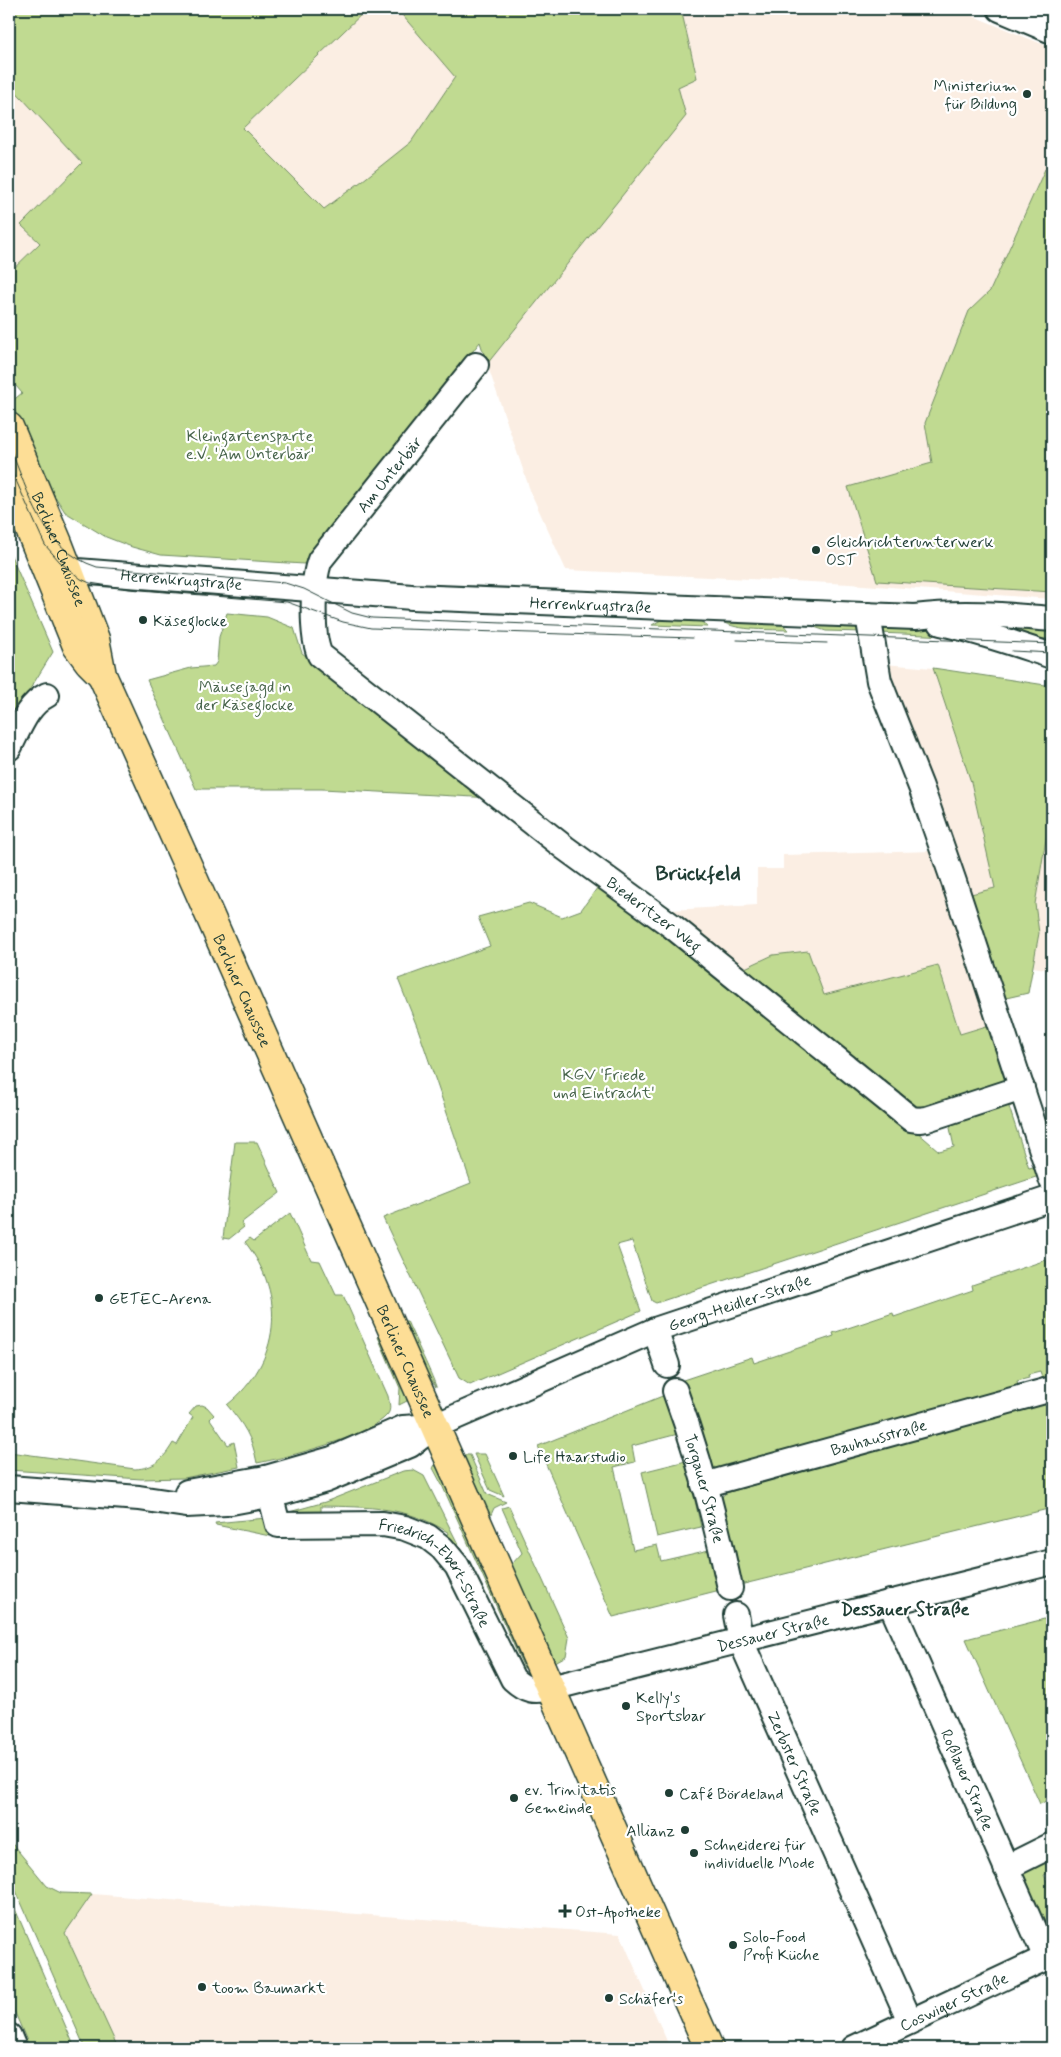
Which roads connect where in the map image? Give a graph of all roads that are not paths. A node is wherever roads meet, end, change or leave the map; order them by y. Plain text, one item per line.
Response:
1 (1000, 9) edge
2 (1052, 31) edge
3 (476, 364) dead end
4 (9, 427) edge
5 (9, 478) edge
6 (59, 572) junction
7 (316, 590) junction
8 (868, 615) junction
9 (915, 616) junction
10 (1052, 619) edge
11 (1052, 656) edge
12 (47, 695) dead end
13 (9, 748) edge
14 (1022, 1088) junction
15 (1052, 1181) edge
16 (1052, 1198) edge
17 (656, 1330) junction
18 (667, 1365) dead end
19 (1052, 1389) edge
20 (675, 1391) dead end
21 (435, 1426) junction
22 (704, 1485) junction
23 (269, 1487) junction
24 (9, 1488) edge
25 (1052, 1562) edge
26 (730, 1588) dead end
27 (890, 1602) junction
28 (736, 1615) dead end
29 (741, 1641) junction
30 (551, 1688) junction
31 (1051, 1850) edge
32 (1006, 1868) junction
33 (1049, 1956) edge
34 (910, 2022) junction
35 (9, 2036) edge
36 (14, 2048) edge
37 (710, 2048) edge
38 (854, 2048) edge

1 - 2 street
3 - 7 street, Am Unterbär
4 - 6 main road, Berliner Chaussee
5 - 6 main road, Berliner Chaussee
6 - 7 street, Herrenkrugstraße
6 - 21 main road, Berliner Chaussee
7 - 8 street, Herrenkrugstraße
7 - 14 street, Biederitzer Weg
8 - 9 street, Herrenkrugstraße
8 - 14 street
9 - 10 street, Herrenkrugstraße
9 - 11 street, Herrenkrugstraße
12 - 13 street
14 - 15 street
16 - 17 street, Georg-Heidler-Straße
17 - 18 street
17 - 21 street, Georg-Heidler-Straße
19 - 22 street, Bauhausstraße
20 - 22 street, Torgauer Straße
21 - 23 street
21 - 30 main road, Berliner Chaussee
22 - 26 street, Torgauer Straße
23 - 24 street
23 - 30 street, Friedrich-Ebert-Straße
25 - 27 street, Dessauer Straße
27 - 29 street, Dessauer Straße
27 - 32 street, Roßlauer Straße
28 - 29 street
29 - 30 street, Dessauer Straße
29 - 34 street, Zerbster Straße
30 - 37 main road, Berliner Chaussee
31 - 32 street
32 - 33 street, Roßlauer Straße
33 - 34 street, Coswiger Straße
34 - 38 street, Coswiger Straße
35 - 36 street

